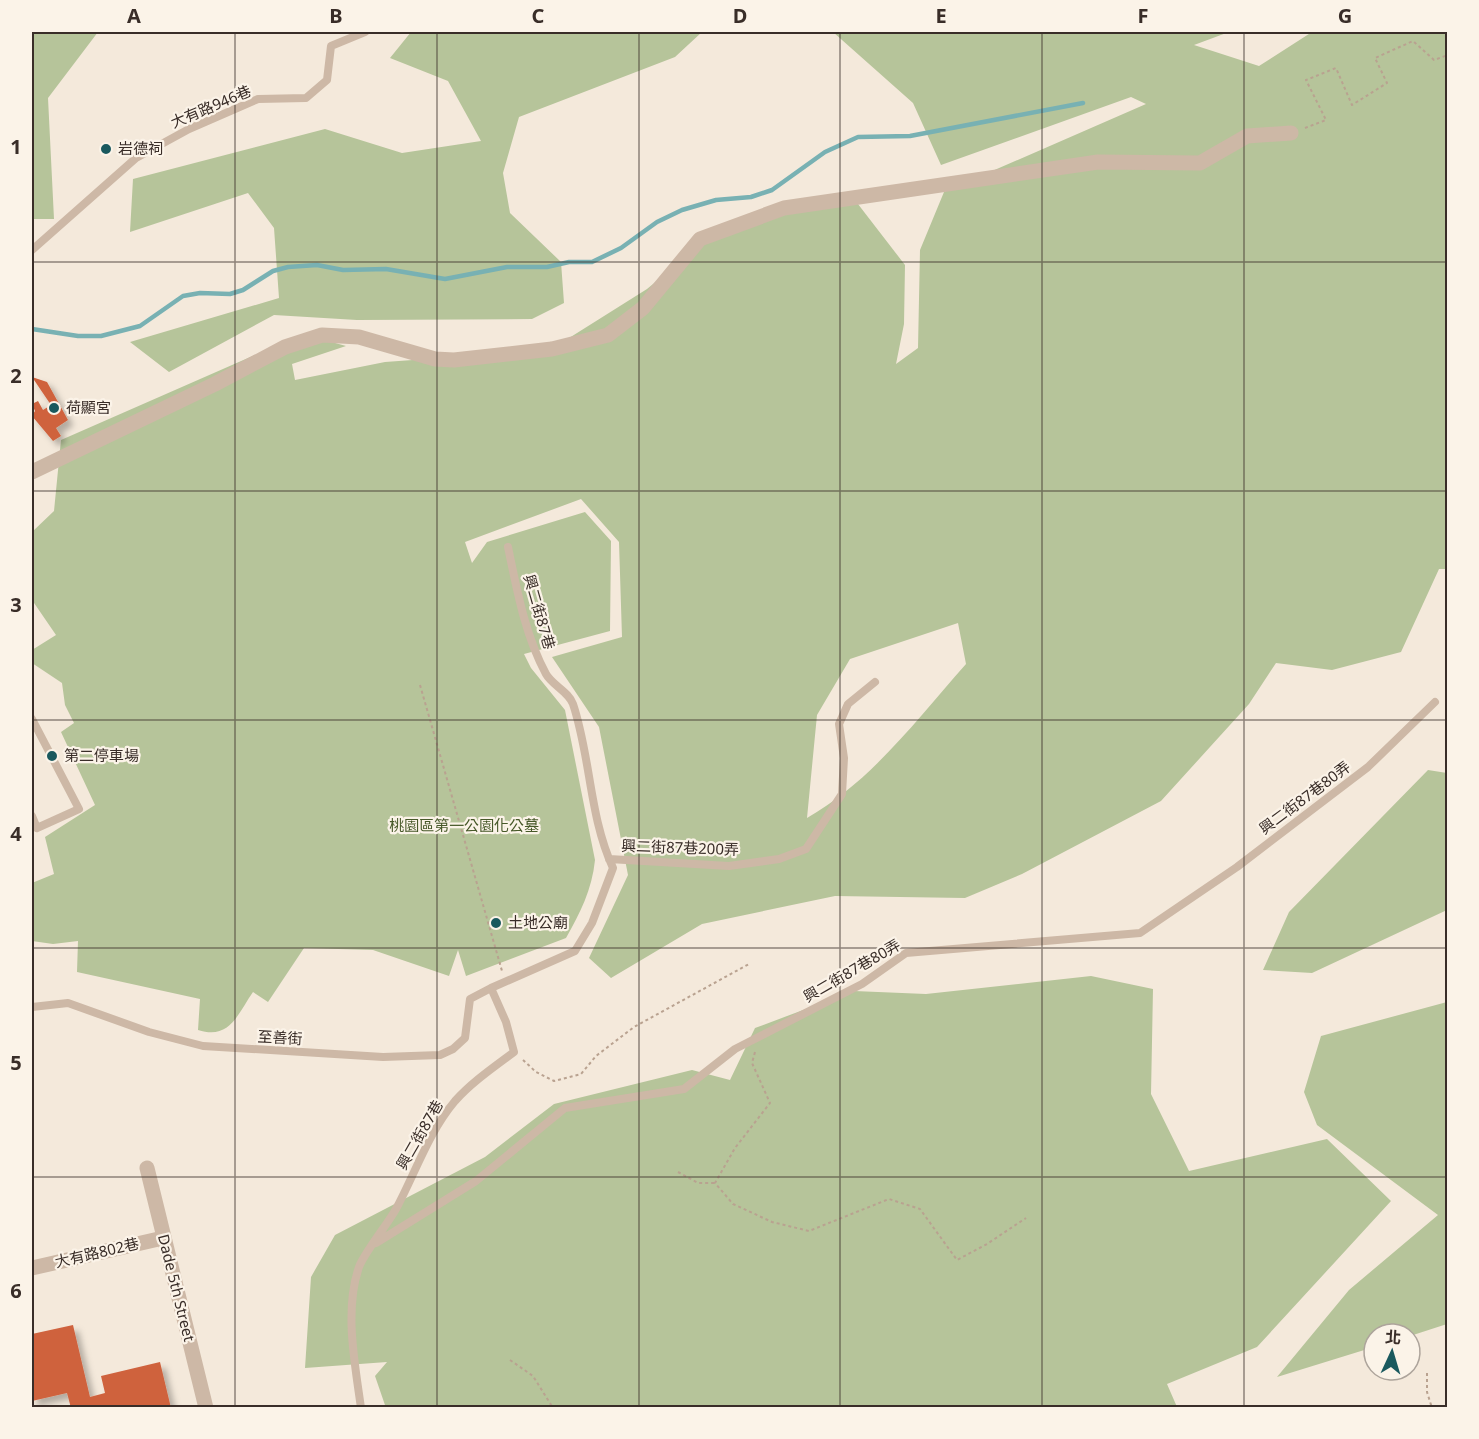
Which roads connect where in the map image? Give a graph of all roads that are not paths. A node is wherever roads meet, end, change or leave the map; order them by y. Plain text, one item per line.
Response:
1 (365, 32) edge
2 (1291, 134) road end
3 (32, 250) edge
4 (32, 472) edge
5 (508, 547) dead end
6 (875, 682) dead end
7 (1435, 702) dead end
8 (32, 719) edge
9 (32, 816) edge
10 (609, 859) junction
11 (491, 988) junction
12 (32, 1007) edge
13 (147, 1168) dead end
14 (164, 1238) junction
15 (376, 1243) junction
16 (32, 1268) edge
17 (206, 1407) edge
18 (361, 1407) edge

1 - 3 lane, 大有路946巷
2 - 4 street
5 - 10 lane, 興二街87巷
6 - 10 lane, 興二街87巷200弄
7 - 15 lane, 興二街87巷80弄
8 - 9 lane
10 - 11 lane, 興二街87巷
11 - 12 lane, 至善街
11 - 15 lane, 興二街87巷
13 - 14 street, Dade 5th Street
14 - 16 street, 大有路802巷
14 - 17 street, Dade 5th Street
15 - 18 lane, 興二街87巷

